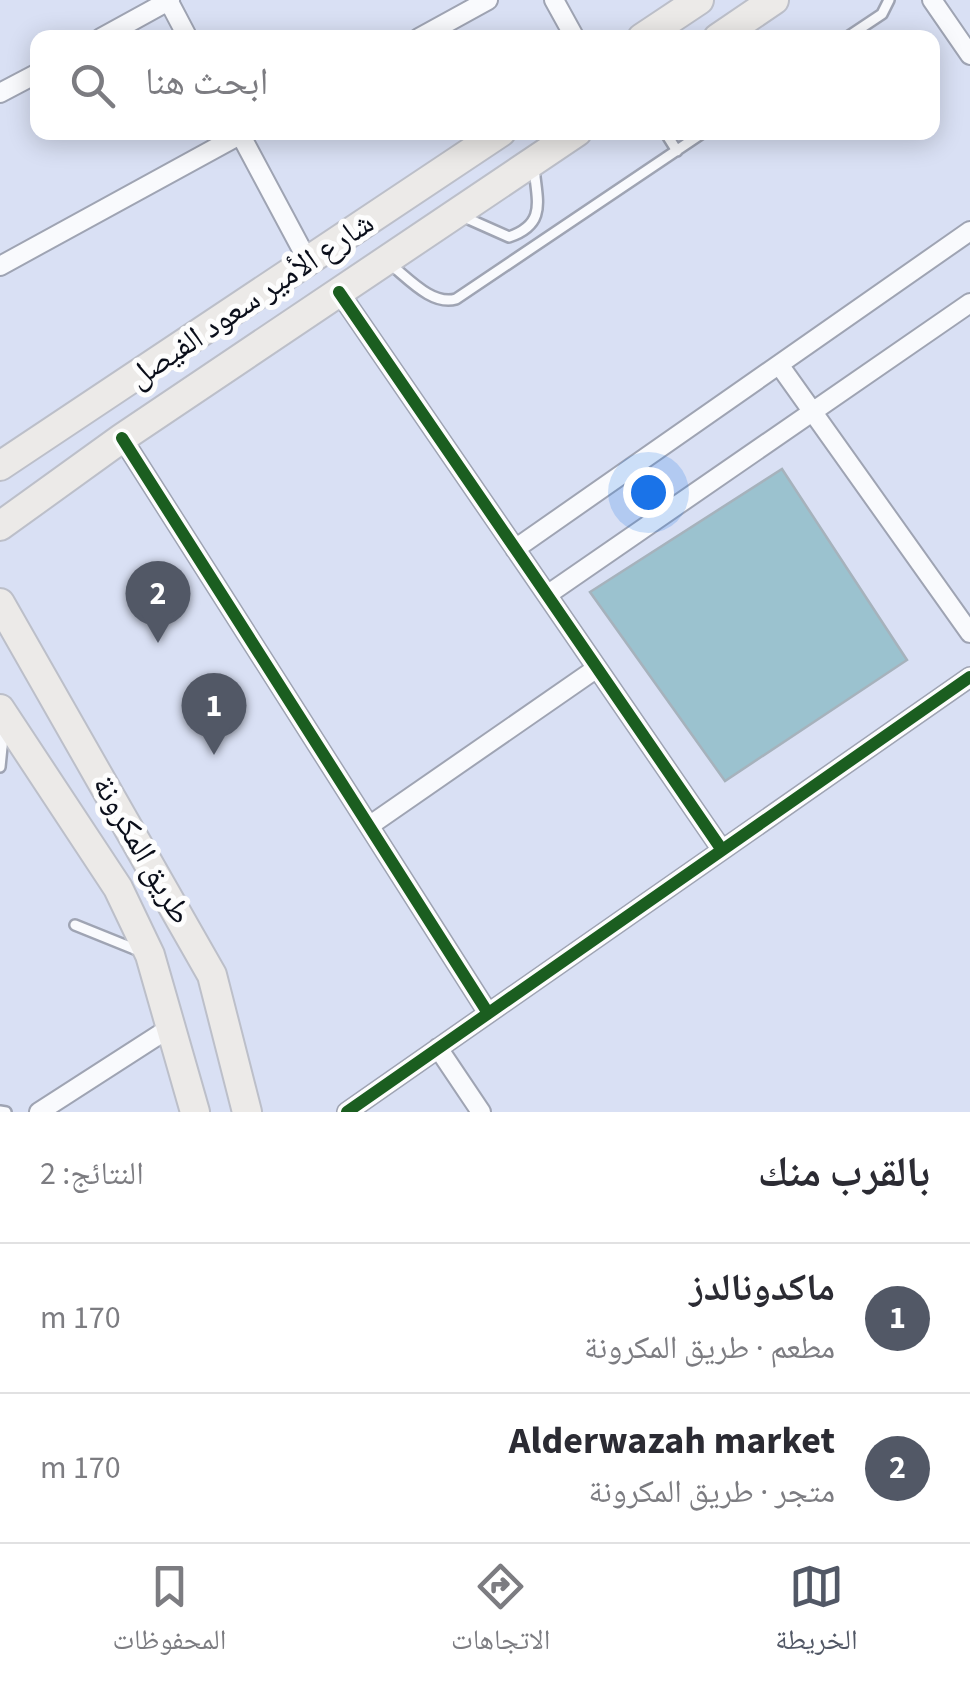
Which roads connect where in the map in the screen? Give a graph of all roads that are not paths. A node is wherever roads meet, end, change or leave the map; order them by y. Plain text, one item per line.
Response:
1 (168, 0) edge
2 (488, 0) edge
3 (554, 0) edge
4 (699, 0) edge
5 (774, 0) edge
6 (889, 0) edge
7 (932, 0) edge
8 (116, 30) edge
9 (184, 30) edge
10 (434, 30) edge
11 (571, 30) edge
12 (654, 30) edge
13 (730, 30) edge
14 (858, 30) edge
15 (970, 55) edge
16 (30, 77) edge
17 (0, 93) edge
18 (229, 140) edge
19 (246, 140) edge
20 (489, 140) edge
21 (565, 140) edge
22 (669, 140) edge
23 (693, 140) edge
24 (677, 151) junction
25 (533, 162) junction
26 (457, 213) junction
27 (970, 231) edge
28 (385, 261) junction
29 (309, 263) junction
30 (0, 266) edge
31 (339, 292) junction
32 (970, 303) edge
33 (780, 366) junction
34 (812, 412) junction
35 (122, 438) junction
36 (0, 466) edge
37 (0, 526) edge
38 (515, 548) junction
39 (547, 595) junction
40 (0, 603) edge
41 (970, 633) edge
42 (597, 668) junction
43 (970, 676) edge
44 (2, 712) edge
45 (0, 767) edge
46 (369, 826) junction
47 (722, 850) junction
48 (75, 925) dead end
49 (150, 955) junction
50 (488, 1013) junction
51 (172, 1027) junction
52 (438, 1048) junction
53 (38, 1112) edge
54 (196, 1112) edge
55 (248, 1112) edge
56 (347, 1112) edge
57 (481, 1112) edge

1 - 8 street
1 - 9 street
2 - 10 street
3 - 11 street
4 - 12 main road
5 - 13 main road
6 - 14 lane
7 - 15 street
16 - 17 street
18 - 30 street
19 - 29 street
20 - 29 main road, شارع الأمير سعود الفيصل
21 - 25 main road, شارع الأمير سعود الفيصل
22 - 24 lane
23 - 24 lane
24 - 28 lane
25 - 26 main road, شارع الأمير سعود الفيصل
25 - 26 lane
26 - 28 main road, شارع الأمير سعود الفيصل
27 - 33 street
28 - 31 main road, شارع الأمير سعود الفيصل
29 - 36 main road, شارع الأمير سعود الفيصل
31 - 35 main road, شارع الأمير سعود الفيصل
31 - 38 street
32 - 34 street
33 - 34 street
33 - 38 street
34 - 39 street
34 - 41 street
35 - 37 main road, شارع الأمير سعود الفيصل
35 - 46 street
38 - 39 street
39 - 42 street
40 - 55 main road, طريق المكرونة
42 - 46 street
42 - 47 street
43 - 47 street
44 - 45 lane
44 - 49 main road, طريق المكرونة
46 - 50 street
47 - 50 street
48 - 49 lane
49 - 51 main road, طريق المكرونة
50 - 52 street
51 - 53 street
51 - 54 main road, طريق المكرونة
52 - 56 street
52 - 57 street

